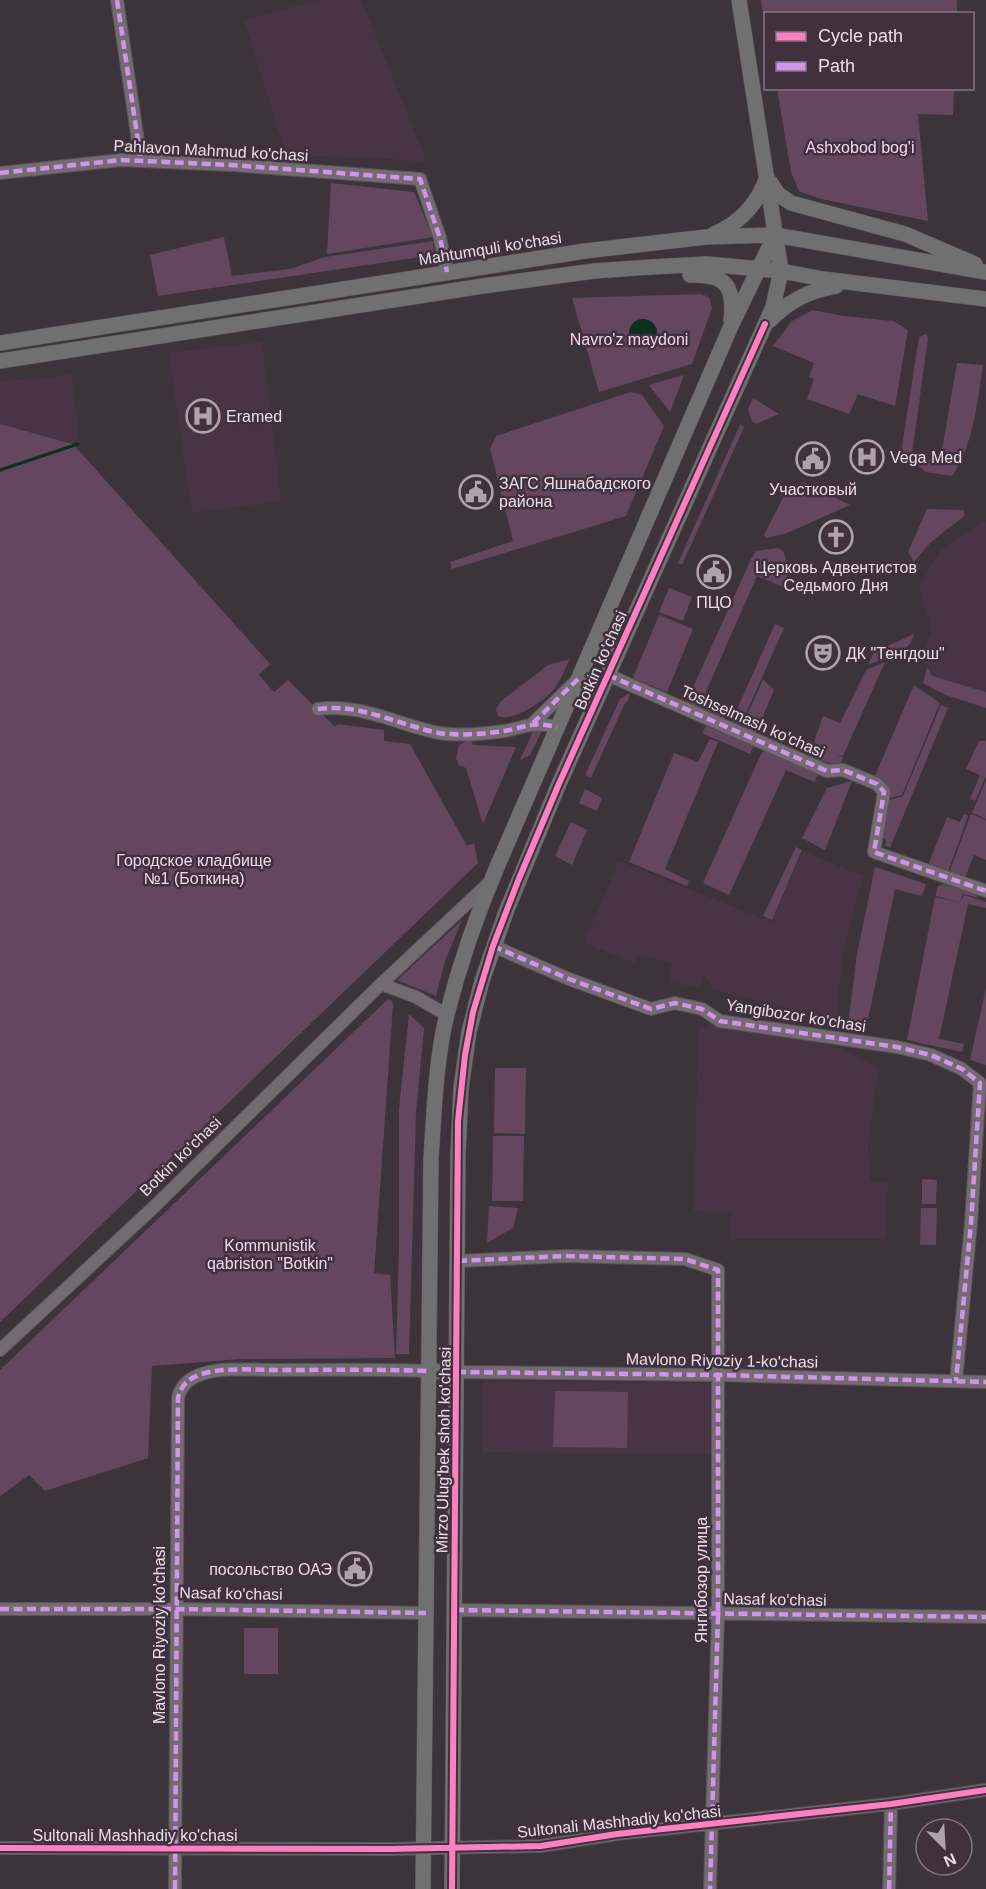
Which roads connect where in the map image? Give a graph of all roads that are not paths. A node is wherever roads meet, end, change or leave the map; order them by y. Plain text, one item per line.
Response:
1 (117, 0) edge
2 (739, 0) edge
3 (141, 161) junction
4 (0, 173) edge
5 (767, 177) junction
6 (775, 235) junction
7 (706, 237) junction
8 (480, 267) junction
9 (757, 269) junction
10 (594, 271) junction
11 (781, 271) junction
12 (986, 271) edge
13 (447, 272) junction
14 (860, 284) junction
15 (483, 286) junction
16 (986, 298) edge
17 (765, 324) junction
18 (731, 326) junction
19 (0, 344) edge
20 (0, 361) edge
21 (634, 549) junction
22 (659, 560) junction
23 (608, 675) junction
24 (578, 679) junction
25 (318, 709) dead end
26 (533, 723) junction
27 (557, 727) junction
28 (491, 880) junction
29 (986, 891) edge
30 (493, 946) junction
31 (381, 984) junction
32 (448, 1010) junction
33 (473, 1012) junction
34 (458, 1261) junction
35 (0, 1350) edge
36 (429, 1371) junction
37 (457, 1372) junction
38 (718, 1376) junction
39 (957, 1382) junction
40 (986, 1382) edge
41 (0, 1609) edge
42 (175, 1609) junction
43 (455, 1610) junction
44 (426, 1613) junction
45 (718, 1615) junction
46 (986, 1617) edge
47 (986, 1790) edge
48 (891, 1804) junction
49 (712, 1824) junction
50 (0, 1848) edge
51 (176, 1848) junction
52 (452, 1848) junction
53 (423, 1849) junction
54 (175, 1889) edge
55 (423, 1889) edge
56 (452, 1889) edge
57 (710, 1889) edge
58 (890, 1889) edge

1 - 3 street
2 - 5 main road
3 - 4 street, Pahlavon Mahmud ko'chasi
3 - 13 street, Pahlavon Mahmud ko'chasi
5 - 6 main road
5 - 7 main road
5 - 12 main road
6 - 7 main road, Mahtumquli ko'chasi
6 - 9 main road, Botkin ko'chasi
6 - 11 main road
6 - 12 main road, Mahtumquli ko'chasi
7 - 8 main road, Mahtumquli ko'chasi
8 - 13 main road, Mahtumquli ko'chasi
8 - 15 main road
9 - 10 main road
9 - 11 main road
9 - 18 main road, Botkin ko'chasi
10 - 15 main road
10 - 18 main road
11 - 14 main road
11 - 17 main road, Botkin ko'chasi
13 - 19 main road, Mahtumquli ko'chasi
14 - 16 main road
14 - 17 main road
15 - 20 main road
17 - 22 main road, Botkin ko'chasi
18 - 21 main road, Botkin ko'chasi
21 - 22 main road
21 - 24 main road, Botkin ko'chasi
22 - 23 main road, Botkin ko'chasi
23 - 29 street, Toshselmash ko'chasi
23 - 30 main road, Botkin ko'chasi
24 - 26 street
24 - 27 main road, Botkin ko'chasi
25 - 26 street
26 - 27 street
27 - 28 main road, Botkin ko'chasi
28 - 31 street, Botkin ko'chasi
28 - 32 main road, Botkin ko'chasi
30 - 33 main road, Botkin ko'chasi
30 - 39 street, Yangibozor ko'chasi
31 - 32 street
31 - 35 street, Botkin ko'chasi
32 - 33 main road
32 - 36 main road, Mirzo Ulug'bek shoh ko'chasi
33 - 34 main road, Mirzo Ulug'bek shoh ko'chasi
34 - 37 main road, Mirzo Ulug'bek shoh ko'chasi
34 - 38 street, Янгибозор улица
36 - 37 main road
36 - 42 street, Mavlono Riyoziy ko'chasi
36 - 44 main road, Mirzo Ulug'bek shoh ko'chasi
37 - 38 street, Mavlono Riyoziy 1-ko'chasi
37 - 43 main road, Mirzo Ulug'bek shoh ko'chasi
38 - 39 street, Mavlono Riyoziy 1-ko'chasi
38 - 45 street, Янгибозор улица
39 - 40 street, Mavlono Riyoziy 1-ko'chasi
41 - 42 street, Nasaf ko'chasi
42 - 44 street, Nasaf ko'chasi
42 - 51 street, Mavlono Riyoziy ko'chasi
43 - 45 street, Nasaf ko'chasi
43 - 52 main road, Mirzo Ulug'bek shoh ko'chasi
44 - 53 main road, Mirzo Ulug'bek shoh ko'chasi
45 - 46 street, Nasaf ko'chasi
45 - 49 street, Янгибозор улица
47 - 48 street, Sultonali Mashhadiy ko'chasi
48 - 49 street, Sultonali Mashhadiy ko'chasi
48 - 58 street
49 - 52 street, Sultonali Mashhadiy ko'chasi
49 - 57 street, Янгибозор улица
50 - 51 street, Sultonali Mashhadiy ko'chasi
51 - 53 street, Sultonali Mashhadiy ko'chasi
51 - 54 street, Mavlono Riyoziy ko'chasi
52 - 53 street, Sultonali Mashhadiy ko'chasi
52 - 56 main road, Mirzo Ulug'bek shoh ko'chasi
53 - 55 main road, Mirzo Ulug'bek shoh ko'chasi

